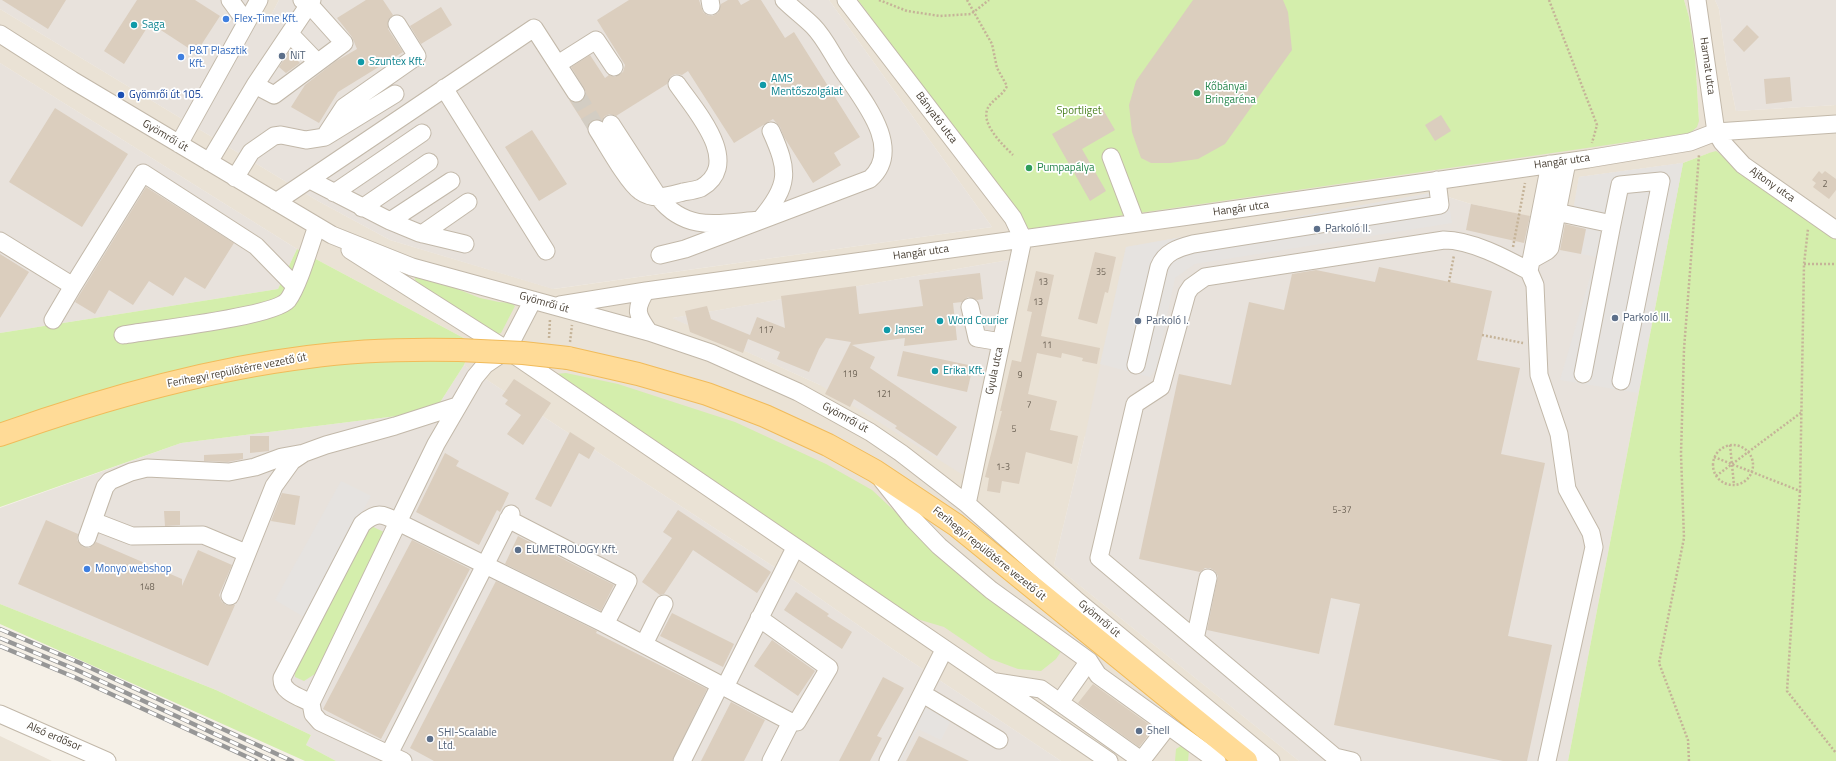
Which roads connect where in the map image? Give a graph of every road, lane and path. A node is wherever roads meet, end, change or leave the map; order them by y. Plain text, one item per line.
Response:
1 (230, 0) edge
2 (259, 0) edge
3 (784, 0) edge
4 (846, 0) edge
5 (879, 0) edge
6 (967, 0) edge
7 (989, 0) edge
8 (1549, 0) edge
9 (1697, 0) edge
10 (308, 1) edge
11 (974, 12) junction
12 (246, 22) junction
13 (397, 24) dead end
14 (290, 34) junction
15 (2, 41) edge
16 (317, 62) junction
17 (558, 64) junction
18 (614, 67) dead end
19 (677, 84) dead end
20 (255, 85) junction
21 (444, 88) junction
22 (576, 93) tunnel mouth
23 (396, 94) dead end
24 (1836, 124) edge
25 (604, 126) tunnel mouth
26 (771, 131) dead end
27 (422, 133) dead end
28 (325, 136) junction
29 (1719, 137) junction
30 (179, 144) junction
31 (1013, 155) dead end
32 (1111, 156) dead end
33 (1588, 159) junction
34 (209, 162) junction
35 (429, 162) dead end
36 (1567, 162) junction
37 (1550, 164) junction
38 (1528, 167) junction
39 (235, 178) junction
40 (310, 180) junction
41 (1437, 180) junction
42 (451, 181) dead end
43 (334, 193) junction
44 (658, 198) junction
45 (276, 202) junction
46 (468, 202) dead end
47 (362, 208) junction
48 (1549, 210) junction
49 (1809, 211) junction
50 (1188, 216) junction
51 (760, 220) junction
52 (390, 221) junction
53 (1136, 223) junction
54 (1612, 224) junction
55 (317, 226) junction
56 (1836, 230) edge
57 (422, 234) junction
58 (332, 235) junction
59 (1023, 239) junction
60 (0, 241) edge
61 (465, 244) dead end
62 (1193, 244) junction
63 (546, 251) dead end
64 (660, 255) dead end
65 (1511, 261) junction
66 (1804, 264) junction
67 (1836, 264) edge
68 (1530, 266) junction
69 (1451, 270) dead end
70 (1449, 282) dead end
71 (73, 286) junction
72 (295, 286) junction
73 (646, 291) junction
74 (534, 300) junction
75 (555, 306) junction
76 (970, 307) dead end
77 (573, 318) dead end
78 (53, 320) dead end
79 (649, 332) junction
80 (123, 335) dead end
81 (1482, 335) dead end
82 (1001, 342) junction
83 (1539, 346) junction
84 (507, 350) junction
85 (568, 358) junction
86 (1136, 365) dead end
87 (1583, 374) dead end
88 (1621, 381) dead end
89 (457, 406) junction
90 (1802, 412) junction
91 (0, 435) edge
92 (1730, 445) junction
93 (1748, 452) junction
94 (304, 453) junction
95 (1714, 457) junction
96 (1732, 465) junction
97 (875, 471) junction
98 (1751, 473) junction
99 (1716, 476) junction
100 (1734, 485) junction
101 (1800, 491) junction
102 (967, 504) junction
103 (94, 521) junction
104 (398, 522) junction
105 (87, 538) dead end
106 (795, 548) junction
107 (246, 553) junction
108 (485, 565) junction
109 (1208, 578) dead end
110 (230, 596) dead end
111 (664, 604) dead end
112 (759, 618) junction
113 (605, 624) junction
114 (1195, 639) junction
115 (644, 644) junction
116 (944, 650) junction
117 (1089, 661) junction
118 (1148, 680) junction
119 (990, 681) junction
120 (722, 686) junction
121 (922, 694) junction
122 (1060, 702) junction
123 (311, 703) junction
124 (0, 714) edge
125 (791, 722) junction
126 (1168, 726) junction
127 (1237, 733) junction
128 (999, 740) dead end
129 (1836, 753) edge
130 (396, 758) edge
131 (107, 761) edge
132 (682, 761) edge
133 (771, 761) edge
134 (888, 761) edge
135 (1109, 761) edge
136 (1141, 761) edge
137 (1217, 761) edge
138 (1246, 761) edge
139 (1271, 761) edge
140 (1352, 761) edge
141 (1547, 761) edge
142 (1689, 761) edge

1 - 12 street
2 - 12 street
3 - 51 street
4 - 59 street, Bányató utca
5 - 11 path
6 - 11 path
7 - 11 path
8 - 33 path
9 - 29 street, Harmat utca
10 - 14 street
10 - 16 street
11 - 31 path
12 - 30 street
13 - 28 street
14 - 16 street
14 - 20 street
15 - 30 street, Gyömrői út
16 - 20 street
17 - 18 street
17 - 21 street
17 - 22 street
19 - 44 street
20 - 34 street
21 - 40 street
21 - 63 street
23 - 28 street
24 - 29 street, Hangár utca
25 - 44 street
26 - 51 street
27 - 43 street
28 - 39 street
29 - 33 street, Hangár utca
29 - 49 street, Ajtony utca
29 - 142 path
30 - 34 street, Gyömrői út
32 - 53 street
33 - 36 street, Hangár utca
34 - 39 street, Gyömrői út
35 - 47 street
36 - 37 street, Hangár utca
36 - 48 street
37 - 38 street, Hangár utca
37 - 48 street
38 - 41 street, Hangár utca
38 - 65 path
39 - 45 street, Gyömrői út
40 - 43 street
40 - 45 street
41 - 50 street, Hangár utca
41 - 62 street
42 - 52 street
43 - 47 street
44 - 51 street
45 - 55 street, Gyömrői út
46 - 57 street
47 - 52 street
48 - 54 street
48 - 68 street
49 - 56 street, Ajtony utca
49 - 66 path
50 - 53 street, Hangár utca
50 - 62 street
51 - 64 street
52 - 57 street
53 - 59 street, Hangár utca
54 - 87 street
54 - 88 street
55 - 58 street, Gyömrői út
55 - 72 street
57 - 61 street
58 - 74 street, Gyömrői út
58 - 84 street, Gyömrői út
59 - 73 street, Hangár utca
59 - 82 street, Gyula utca
60 - 71 street
62 - 86 street
65 - 68 street
65 - 114 street
66 - 67 path
66 - 90 path
68 - 83 street
69 - 70 path
71 - 72 street
71 - 78 street
72 - 80 street
73 - 75 street, Hangár utca
73 - 79 street
74 - 75 street, Gyömrői út
74 - 84 street
75 - 79 street, Gyömrői út
76 - 82 street
77 - 85 path
79 - 102 street, Gyömrői út
81 - 83 path
82 - 102 street, Gyula utca
83 - 141 street
84 - 89 street
84 - 106 street, Gyömrői út
85 - 91 main road, Ferihegyi repülőtérre vezető út, bridge
85 - 97 main road, Ferihegyi repülőtérre vezető út
89 - 94 street
89 - 104 street
90 - 93 path
90 - 101 path
92 - 93 path
92 - 95 path
92 - 96 path
93 - 96 path
93 - 98 path
94 - 103 street
94 - 107 street
95 - 96 path
95 - 99 path
96 - 98 path
96 - 99 path
96 - 100 path
97 - 117 street
97 - 118 main road, Ferihegyi repülőtérre vezető út
98 - 100 path
98 - 101 path
99 - 100 path
101 - 129 path
102 - 127 street, Gyömrői út
103 - 105 street
103 - 107 street
104 - 108 street
104 - 123 street
104 - 123 street
106 - 112 street
106 - 116 street, Gyömrői út
107 - 110 street
108 - 113 street
108 - 113 street
108 - 130 street
109 - 114 street
111 - 115 street
112 - 120 street
112 - 125 street
113 - 115 street
114 - 140 street
115 - 120 street
116 - 119 street, Gyömrői út
116 - 121 street
117 - 122 street
117 - 126 street
118 - 127 street
118 - 138 main road, Ferihegyi repülőtérre vezető út
119 - 122 street
119 - 135 street, Gyömrői út
120 - 125 street
120 - 132 street
121 - 128 street
121 - 134 street
122 - 136 street
123 - 130 street
124 - 131 street, Alsó erdősor
125 - 133 street
126 - 136 street
126 - 137 street
127 - 139 street, Gyömrői út

